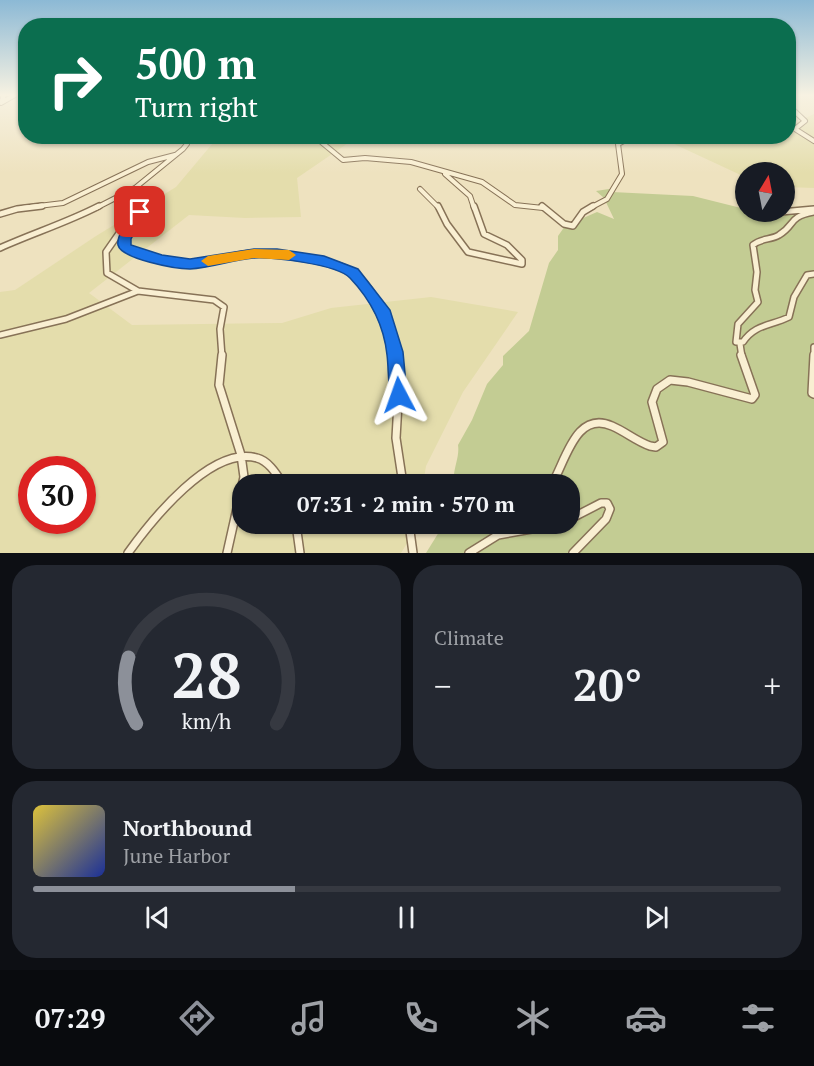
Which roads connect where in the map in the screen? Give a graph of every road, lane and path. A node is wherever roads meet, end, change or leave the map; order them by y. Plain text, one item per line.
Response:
1 (796, 130) edge
2 (814, 141) edge
3 (188, 144) edge
4 (326, 144) edge
5 (618, 144) edge
6 (177, 154) junction
7 (439, 170) junction
8 (135, 188) junction
9 (420, 189) dead end
10 (141, 202) junction
11 (814, 211) edge
12 (795, 212) edge
13 (0, 214) edge
14 (0, 248) edge
15 (814, 274) edge
16 (138, 291) junction
17 (0, 335) edge
18 (740, 344) junction
19 (814, 347) edge
20 (814, 394) edge
21 (241, 455) junction
22 (276, 474) edge
23 (401, 474) edge
24 (557, 474) edge
25 (580, 514) edge
26 (297, 534) edge
27 (410, 534) edge
28 (500, 534) edge
29 (128, 553) edge
30 (227, 553) edge
31 (300, 553) edge
32 (413, 553) edge
33 (469, 553) edge
34 (573, 553) edge

1 - 2 street
3 - 6 street
4 - 7 street
5 - 7 street
6 - 8 street
6 - 13 street
7 - 9 street
8 - 10 street
8 - 14 street
10 - 16 street
10 - 23 street
11 - 12 street
11 - 18 street
15 - 18 street
16 - 17 street
16 - 21 street
18 - 24 street
19 - 20 street
21 - 22 street
21 - 29 street
21 - 30 street
25 - 34 street
26 - 31 street
27 - 32 street
28 - 33 street

